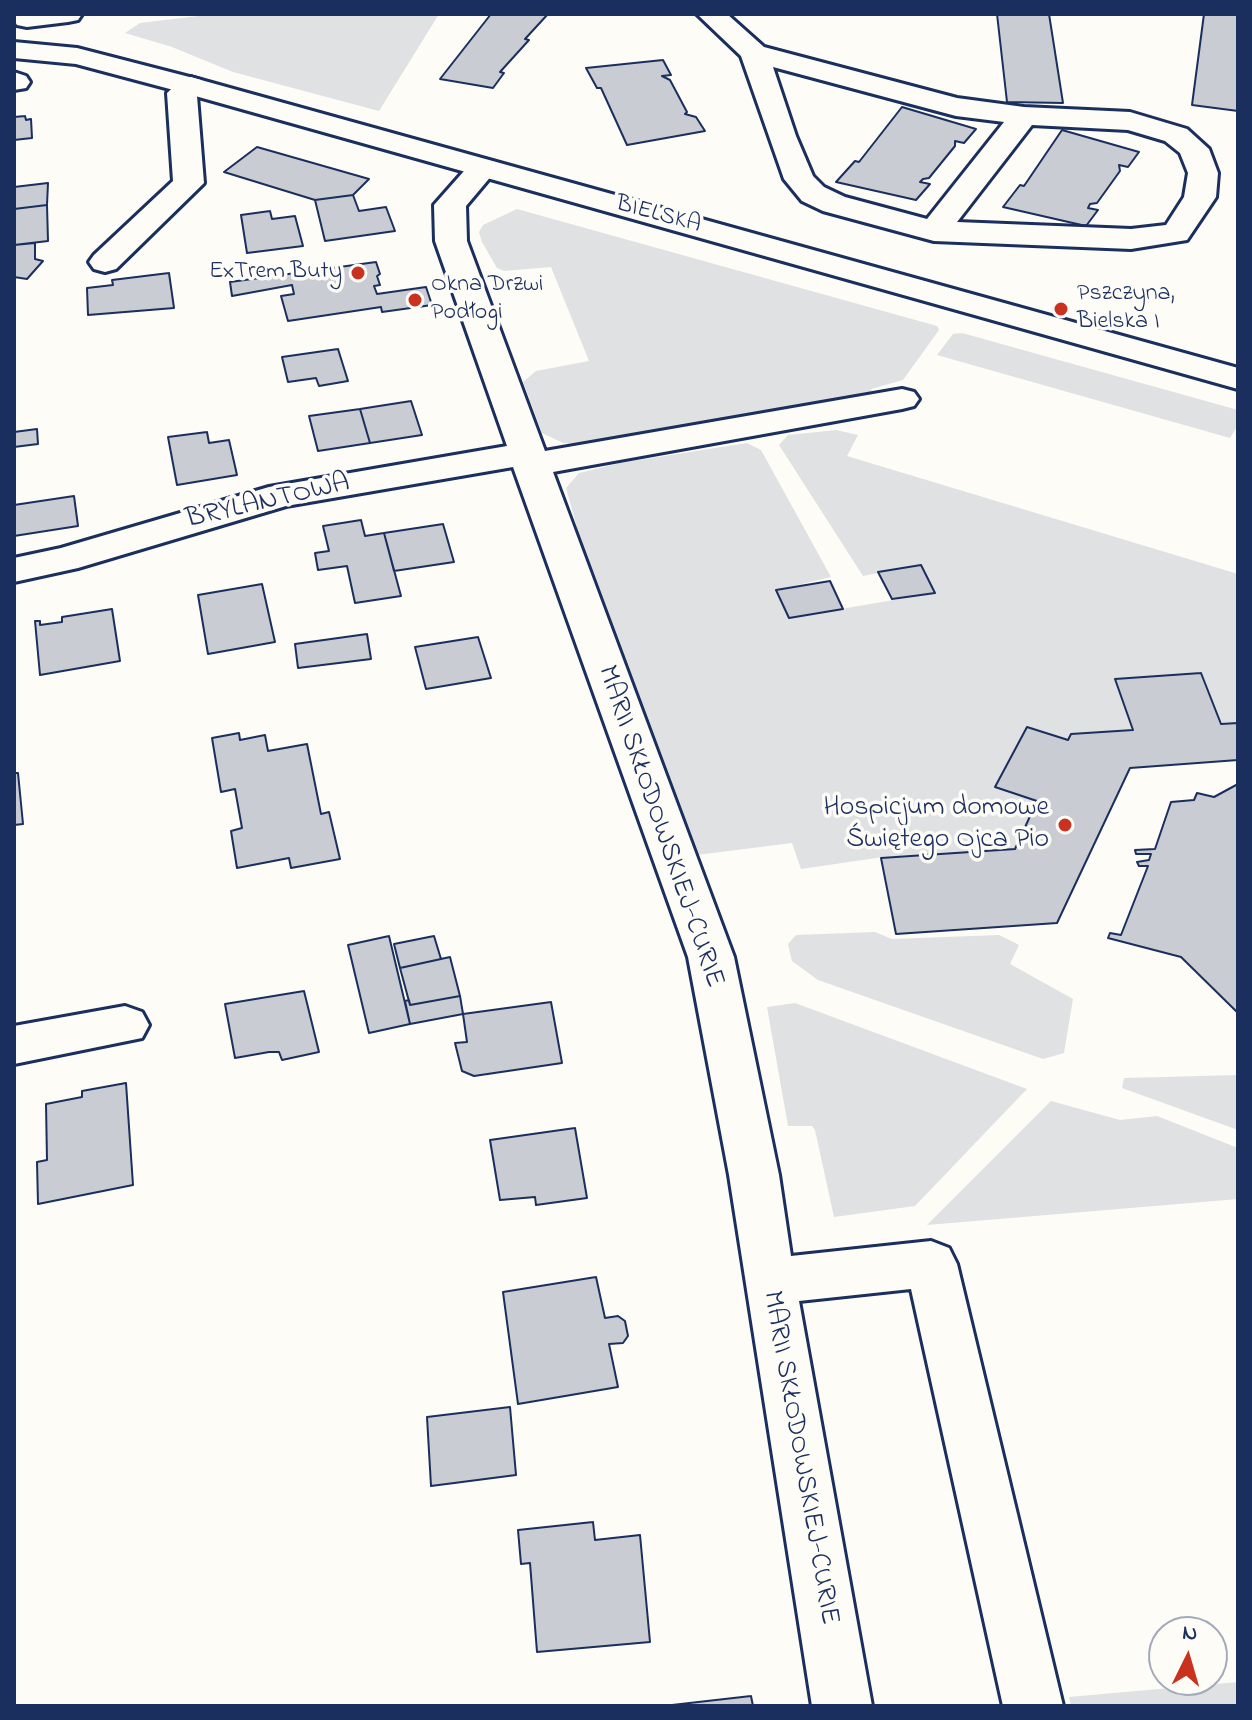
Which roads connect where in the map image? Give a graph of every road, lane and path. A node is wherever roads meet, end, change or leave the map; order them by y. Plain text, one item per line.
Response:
1 (68, 14) edge
2 (711, 14) edge
3 (21, 28) edge
4 (754, 53) junction
5 (191, 86) junction
6 (1024, 116) junction
7 (483, 168) junction
8 (934, 231) junction
9 (105, 262) dead end
10 (1238, 379) edge
11 (902, 399) dead end
12 (825, 412) junction
13 (882, 428) dead end
14 (527, 459) junction
15 (14, 570) edge
16 (125, 1025) dead end
17 (14, 1045) edge
18 (769, 1281) junction
19 (842, 1706) edge
20 (1033, 1706) edge

1 - 3 street
2 - 4 street
3 - 5 street, BIELSKA
4 - 6 street
4 - 8 street
5 - 7 street, BIELSKA
5 - 9 street
6 - 8 street
6 - 8 street
7 - 10 street, BIELSKA
7 - 14 street, MARII SKŁODOWSKIEJ-CURIE
11 - 12 street, BRYLANTOWA
12 - 13 street
12 - 14 street, BRYLANTOWA
14 - 15 street, BRYLANTOWA
14 - 18 street, MARII SKŁODOWSKIEJ-CURIE
16 - 17 street
18 - 19 street, MARII SKŁODOWSKIEJ-CURIE
18 - 20 street

